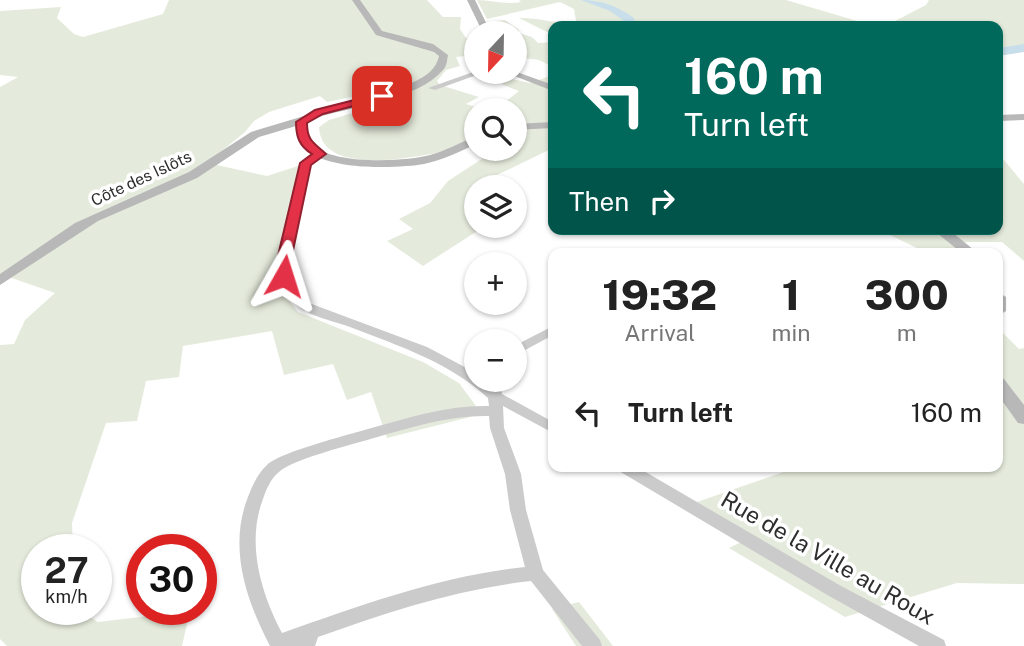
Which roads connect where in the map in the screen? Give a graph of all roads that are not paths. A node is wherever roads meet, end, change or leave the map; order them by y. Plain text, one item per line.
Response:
1 (356, 0) edge
2 (471, 0) edge
3 (481, 21) edge
4 (464, 78) edge
5 (527, 79) edge
6 (548, 86) edge
7 (432, 88) dead end
8 (1024, 117) edge
9 (1003, 118) edge
10 (302, 122) junction
11 (548, 125) edge
12 (527, 126) edge
13 (464, 146) edge
14 (320, 154) junction
15 (947, 235) edge
16 (964, 248) edge
17 (0, 281) edge
18 (548, 333) edge
19 (527, 345) edge
20 (464, 373) edge
21 (1003, 390) edge
22 (494, 395) edge
23 (1024, 418) edge
24 (548, 425) edge
25 (633, 472) edge
26 (535, 573) junction
27 (308, 639) edge
28 (276, 644) edge
29 (593, 646) edge
30 (937, 646) edge

1 - 10 main road, Côte des Islôts
2 - 3 main road
4 - 7 street
5 - 6 main road
8 - 9 main road
10 - 14 main road
10 - 17 main road, Côte des Islôts
11 - 12 main road
13 - 14 main road
14 - 20 street
15 - 16 main road
18 - 19 street
21 - 23 main road
22 - 24 street
22 - 26 street
22 - 28 street
25 - 30 street, Rue de la Ville au Roux
26 - 27 street
26 - 29 street
27 - 28 street

